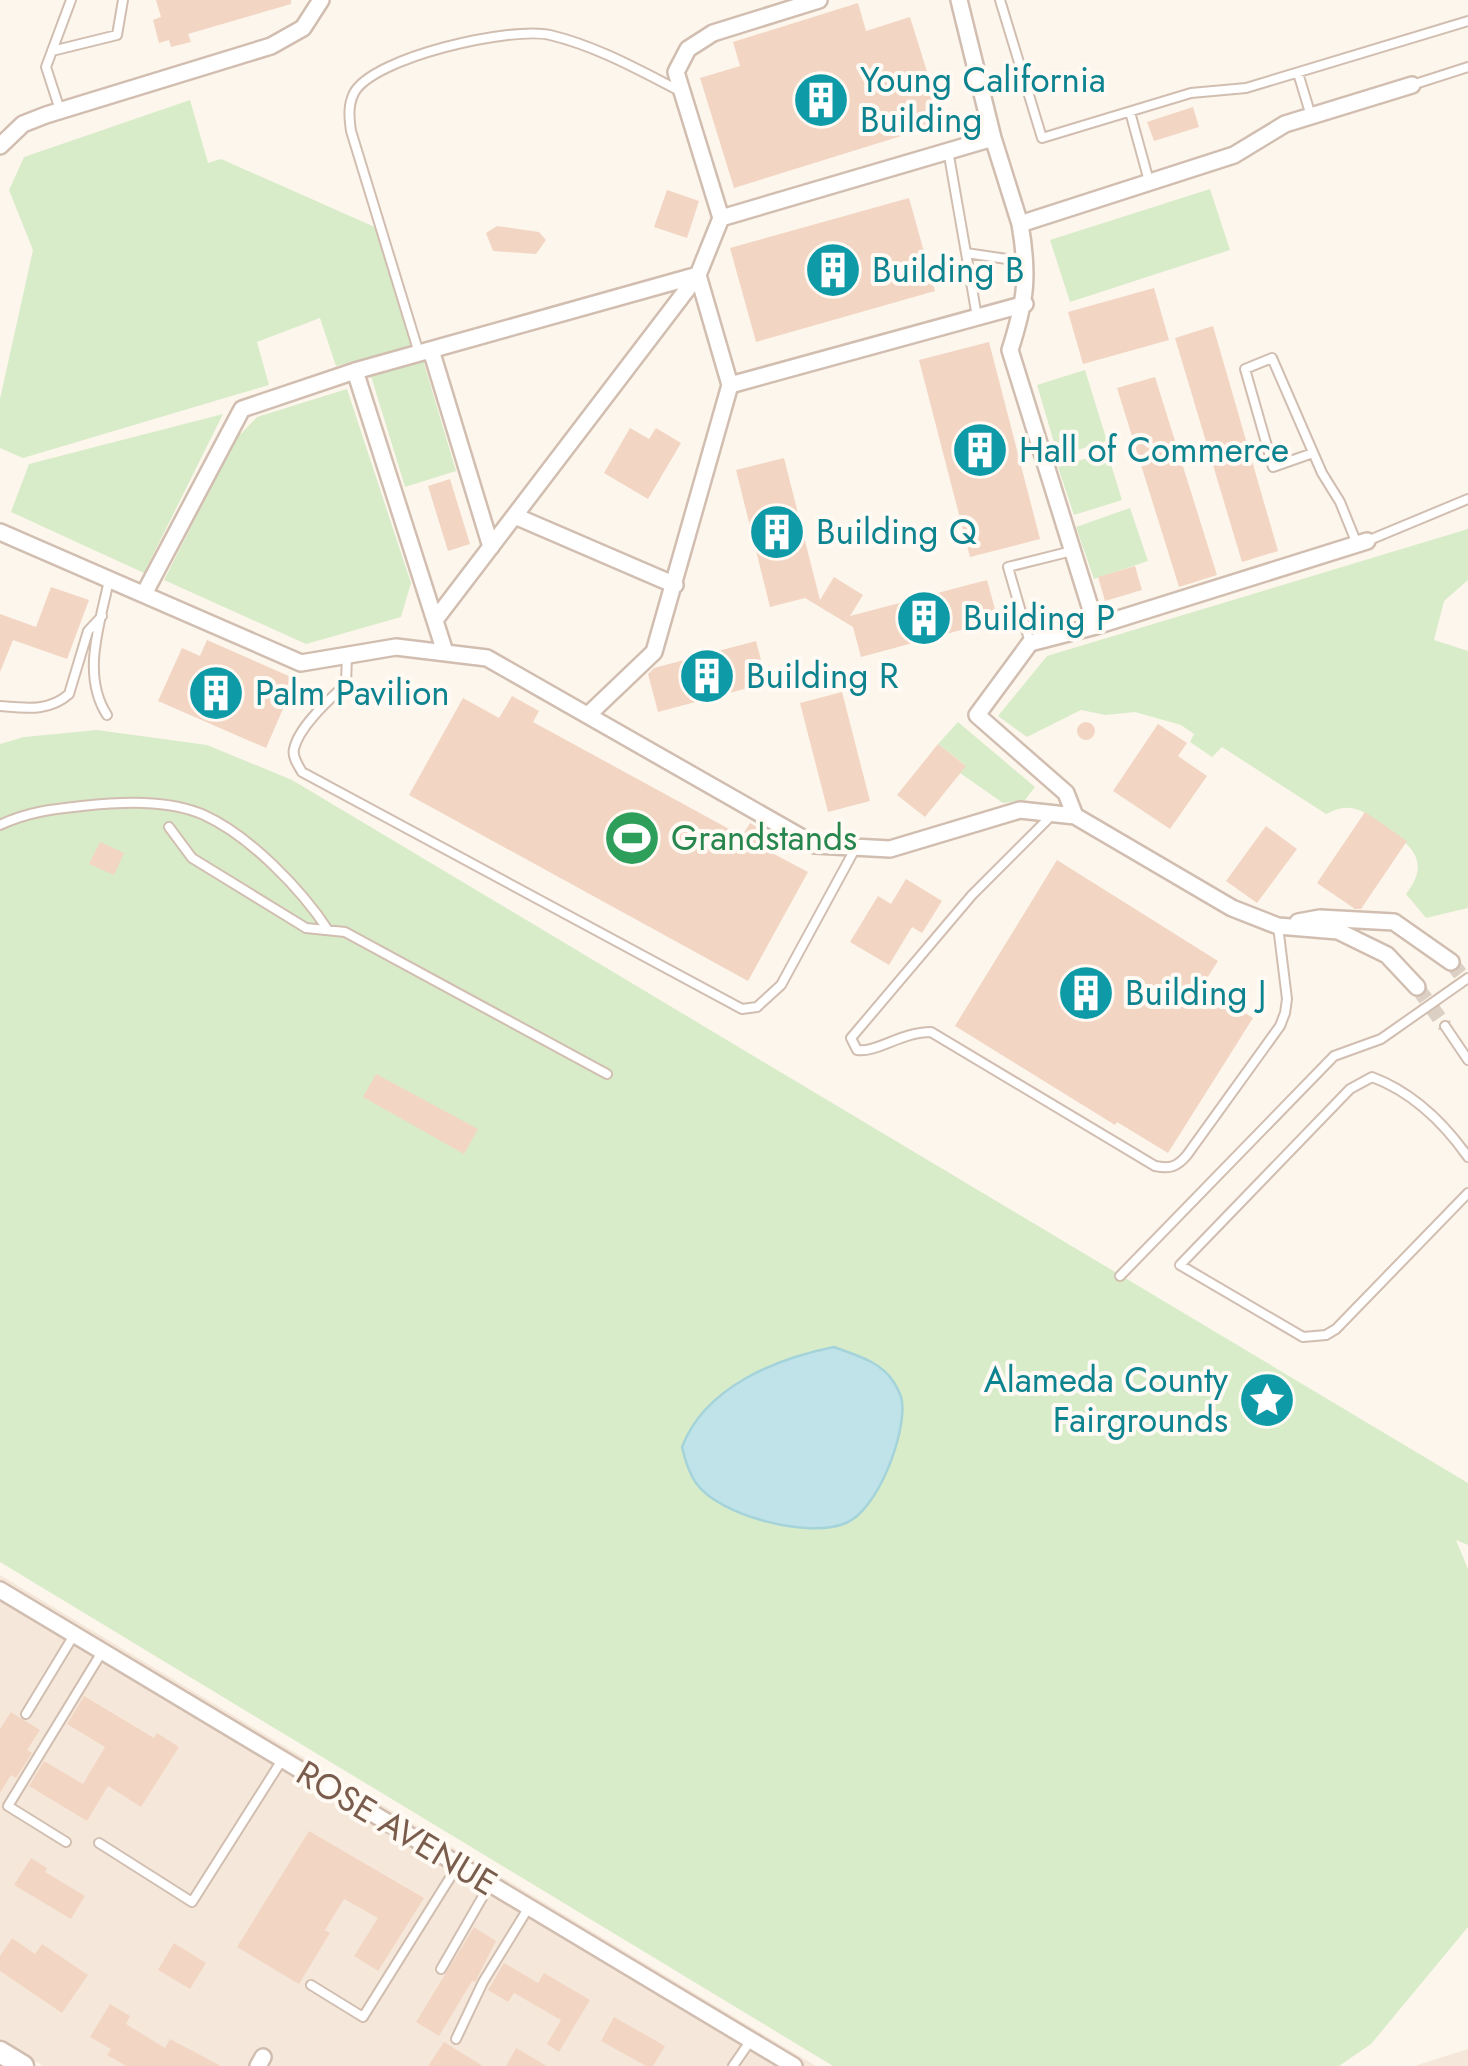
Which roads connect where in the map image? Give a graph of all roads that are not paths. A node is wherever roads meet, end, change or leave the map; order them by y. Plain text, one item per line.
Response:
1 (71, 0) edge
2 (123, 0) edge
3 (320, 0) edge
4 (819, 0) edge
5 (959, 0) edge
6 (1000, 0) edge
7 (1468, 21) edge
8 (52, 50) junction
9 (1468, 67) edge
10 (1298, 72) junction
11 (1412, 84) joint
12 (682, 92) junction
13 (60, 110) junction
14 (1130, 112) junction
15 (1311, 116) junction
16 (992, 138) junction
17 (0, 146) edge
18 (948, 149) junction
19 (1149, 182) junction
20 (722, 218) junction
21 (1020, 224) junction
22 (966, 253) junction
23 (1027, 262) junction
24 (698, 275) junction
25 (1024, 304) junction
26 (976, 317) junction
27 (425, 352) junction
28 (355, 372) junction
29 (730, 385) junction
30 (1313, 453) junction
31 (1468, 499) edge
32 (514, 516) junction
33 (0, 532) edge
34 (1362, 543) junction
35 (491, 547) junction
36 (1072, 551) junction
37 (109, 580) junction
38 (675, 585) junction
39 (144, 594) junction
40 (102, 616) junction
41 (435, 620) junction
42 (1096, 626) junction
43 (1030, 642) junction
44 (445, 652) junction
45 (348, 655) junction
46 (0, 706) edge
47 (588, 715) junction
48 (106, 716) dead end
49 (1053, 814) junction
50 (1075, 816) junction
51 (0, 825) edge
52 (170, 827) dead end
53 (856, 848) junction
54 (1278, 926) junction
55 (328, 930) junction
56 (1452, 962) tunnel mouth
57 (1468, 978) edge
58 (1417, 986) tunnel mouth
59 (1445, 1026) tunnel mouth
60 (1468, 1060) edge
61 (607, 1074) dead end
62 (1468, 1157) edge
63 (1468, 1193) edge
64 (1120, 1276) dead end
65 (0, 1590) edge
66 (74, 1634) junction
67 (102, 1652) junction
68 (26, 1714) dead end
69 (282, 1760) junction
70 (66, 1842) dead end
71 (98, 1843) dead end
72 (458, 1865) junction
73 (490, 1884) junction
74 (528, 1907) junction
75 (441, 1970) dead end
76 (310, 1985) dead end
77 (456, 2038) dead end
78 (750, 2040) junction
79 (0, 2052) edge
80 (23, 2066) edge
81 (733, 2066) edge
82 (794, 2066) edge

1 - 8 lane
2 - 8 lane
3 - 13 street
4 - 12 street
5 - 16 street
6 - 14 lane
7 - 10 lane
8 - 13 lane
9 - 11 lane
10 - 14 lane
10 - 15 lane
11 - 15 street
12 - 20 street
12 - 27 lane
13 - 17 street
14 - 19 lane
15 - 19 street
16 - 18 street
16 - 21 street
18 - 20 street
18 - 22 lane
19 - 21 street
20 - 24 street
21 - 23 street
22 - 23 lane
22 - 26 lane
23 - 25 street
24 - 27 street
24 - 29 street
24 - 32 street
25 - 26 street
25 - 36 street
26 - 29 street
27 - 28 street
27 - 35 street
28 - 39 street
28 - 41 street
29 - 38 street
30 - 30 lane
30 - 34 lane
31 - 34 lane
32 - 35 street
32 - 38 street
33 - 37 street
34 - 42 street
35 - 41 street
36 - 42 street
36 - 43 lane
37 - 39 street
37 - 40 lane
38 - 47 street
39 - 45 street
40 - 46 lane
40 - 48 lane
41 - 44 street
42 - 43 street
43 - 50 street
44 - 45 street
44 - 47 street
45 - 53 lane
47 - 53 street
49 - 50 street
49 - 53 street
49 - 54 lane
50 - 54 street
51 - 55 lane
52 - 55 lane
54 - 56 street
54 - 58 street
55 - 61 lane
57 - 64 lane
59 - 60 lane
62 - 63 lane
65 - 66 street, ROSE AVENUE
66 - 67 street, ROSE AVENUE
66 - 68 lane
67 - 69 street, ROSE AVENUE
67 - 70 lane
69 - 71 lane
69 - 72 street, ROSE AVENUE
72 - 73 street, ROSE AVENUE
72 - 76 lane
73 - 74 street, ROSE AVENUE
73 - 75 lane
74 - 77 lane
74 - 78 street, ROSE AVENUE
78 - 81 lane
78 - 82 street, ROSE AVENUE
79 - 80 street

